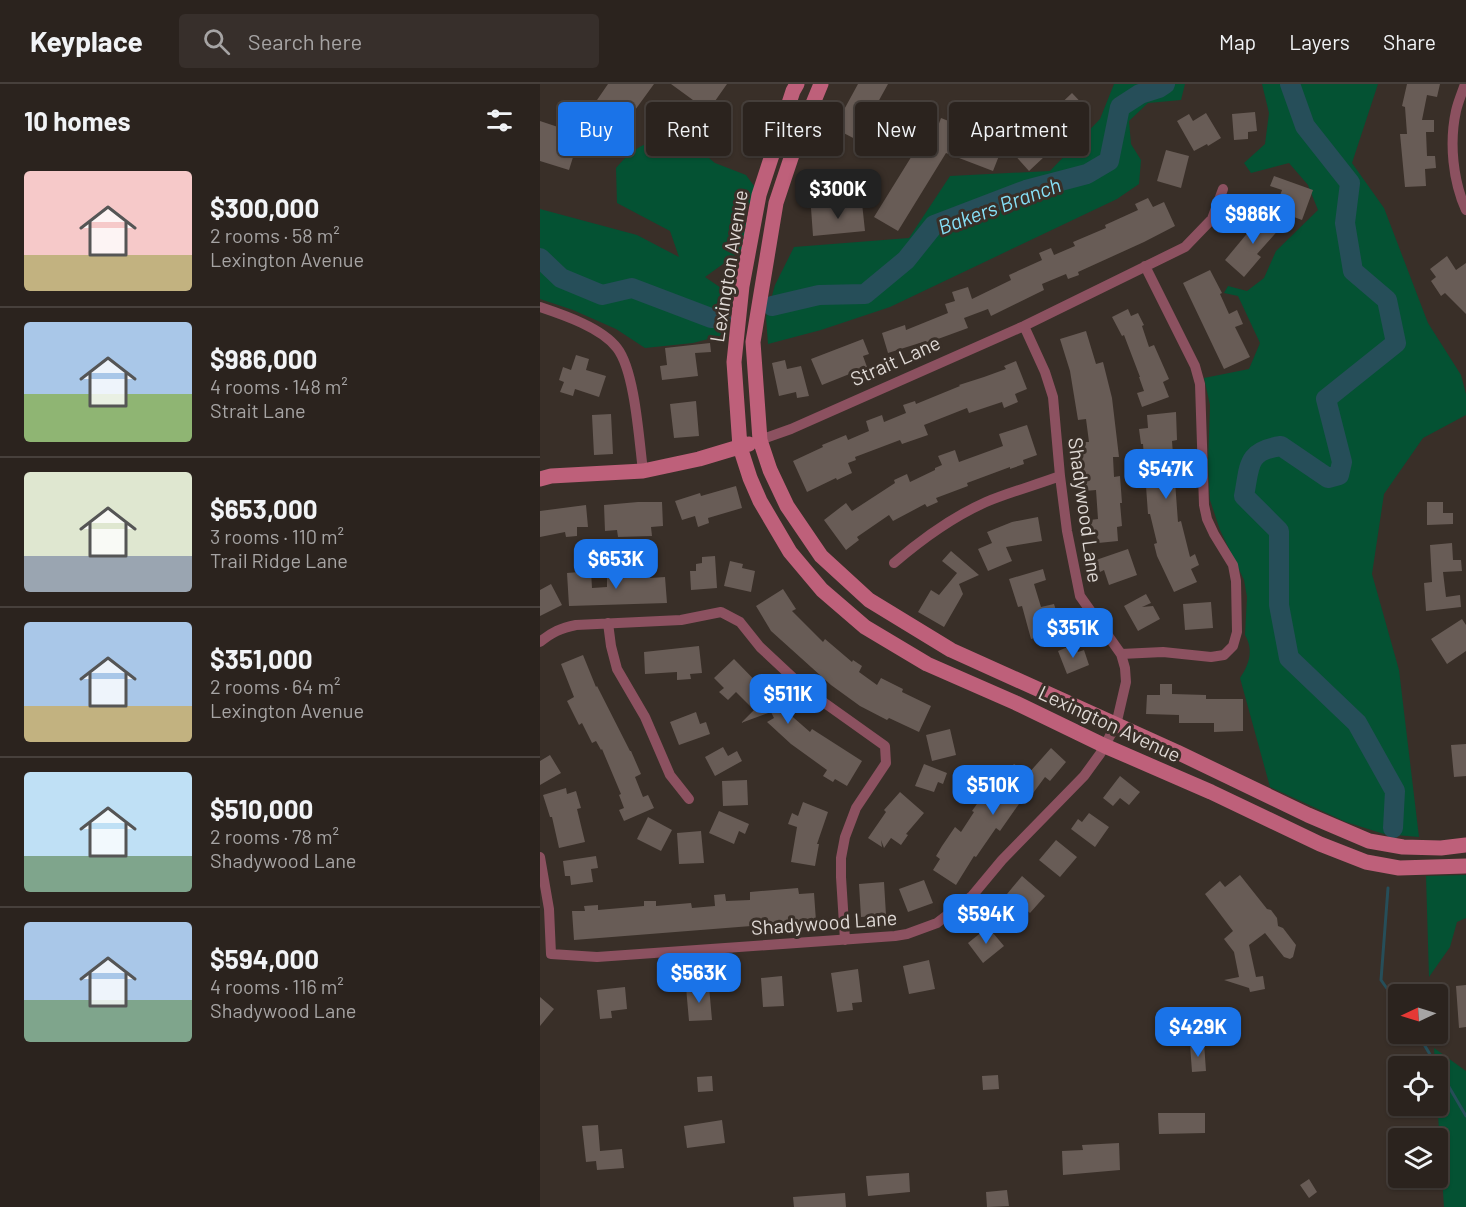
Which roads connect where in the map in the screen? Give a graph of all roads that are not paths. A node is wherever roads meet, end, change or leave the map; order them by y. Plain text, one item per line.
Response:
1 (797, 84) edge
2 (821, 84) edge
3 (1465, 84) edge
4 (1223, 189) dead end
5 (1466, 210) edge
6 (1145, 266) junction
7 (540, 307) edge
8 (1024, 326) junction
9 (760, 440) junction
10 (740, 447) junction
11 (643, 471) junction
12 (1060, 476) junction
13 (540, 479) edge
14 (894, 563) dead end
15 (608, 623) junction
16 (540, 642) edge
17 (1121, 654) junction
18 (1116, 725) junction
19 (1105, 746) junction
20 (689, 799) dead end
21 (1466, 845) edge
22 (540, 857) edge
23 (1466, 866) edge
24 (845, 940) junction

1 - 10 street, Lexington Avenue
2 - 9 street, Lexington Avenue
3 - 5 street
4 - 6 street, Strait Lane
6 - 8 street, Strait Lane
6 - 17 street
7 - 11 street
8 - 9 street, Strait Lane
8 - 12 street, Shadywood Lane
9 - 10 street, Strait Lane
9 - 18 street, Lexington Avenue
10 - 11 street, Strait Lane
10 - 19 street, Lexington Avenue
11 - 13 street, Strait Lane
12 - 14 street
12 - 17 street, Shadywood Lane
15 - 16 street
15 - 20 street
15 - 24 street
17 - 18 street, Shadywood Lane
18 - 19 street, Shadywood Lane
18 - 21 street, Lexington Avenue
19 - 23 street, Lexington Avenue
19 - 24 street, Shadywood Lane
22 - 24 street, Shadywood Lane

